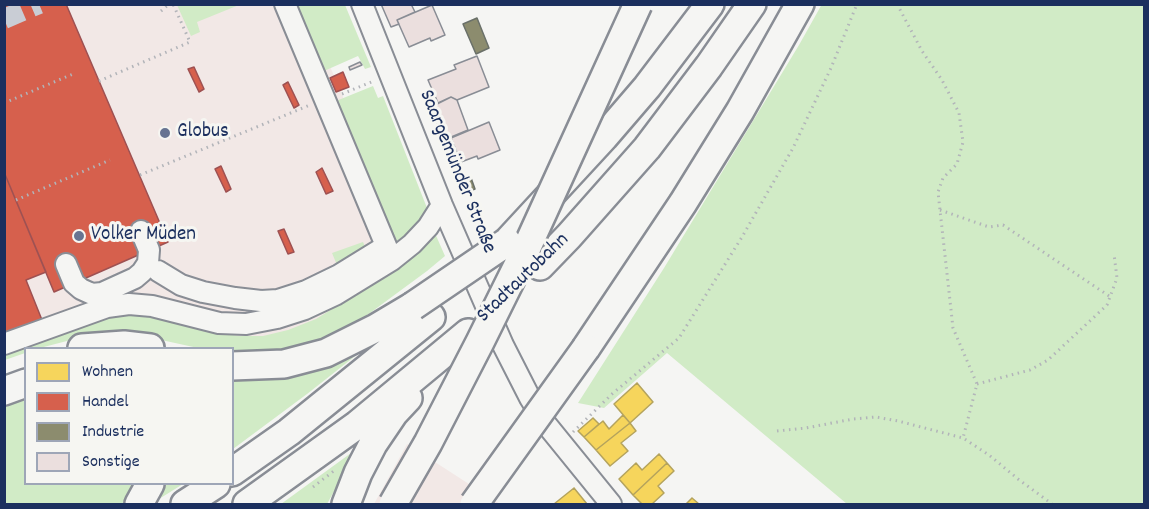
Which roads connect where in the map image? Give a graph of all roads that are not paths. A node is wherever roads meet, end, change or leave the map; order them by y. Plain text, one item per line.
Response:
1 (285, 4) edge
2 (362, 4) edge
3 (638, 4) edge
4 (710, 4) edge
5 (752, 4) edge
6 (800, 4) edge
7 (442, 205) junction
8 (141, 231) dead end
9 (389, 253) junction
10 (66, 264) dead end
11 (158, 271) dead end
12 (422, 312) junction
13 (468, 333) junction
14 (4, 344) edge
15 (96, 347) edge
16 (141, 347) edge
17 (24, 366) edge
18 (234, 366) edge
19 (4, 372) edge
20 (24, 384) edge
21 (4, 390) edge
22 (530, 398) junction
23 (234, 471) edge
24 (149, 485) edge
25 (213, 485) edge
26 (138, 504) edge
27 (185, 504) edge
28 (247, 504) edge
29 (346, 504) edge
30 (393, 504) edge
31 (474, 504) edge
32 (611, 504) edge

1 - 9 street
2 - 7 street, Saargemünder Straße
3 - 30 highway, bridge
4 - 12 highway, Stadtautobahn, bridge
5 - 13 highway, Stadtautobahn, bridge
6 - 31 highway, bridge
7 - 9 street
7 - 22 street, Saargemünder Straße
8 - 10 street
9 - 11 street
9 - 14 street
12 - 18 highway
12 - 23 highway
13 - 28 highway, Stadtautobahn
13 - 29 highway
15 - 16 highway
17 - 19 highway
20 - 21 highway
22 - 31 street
22 - 32 street, Saargemünder Straße
24 - 26 highway
25 - 27 highway

